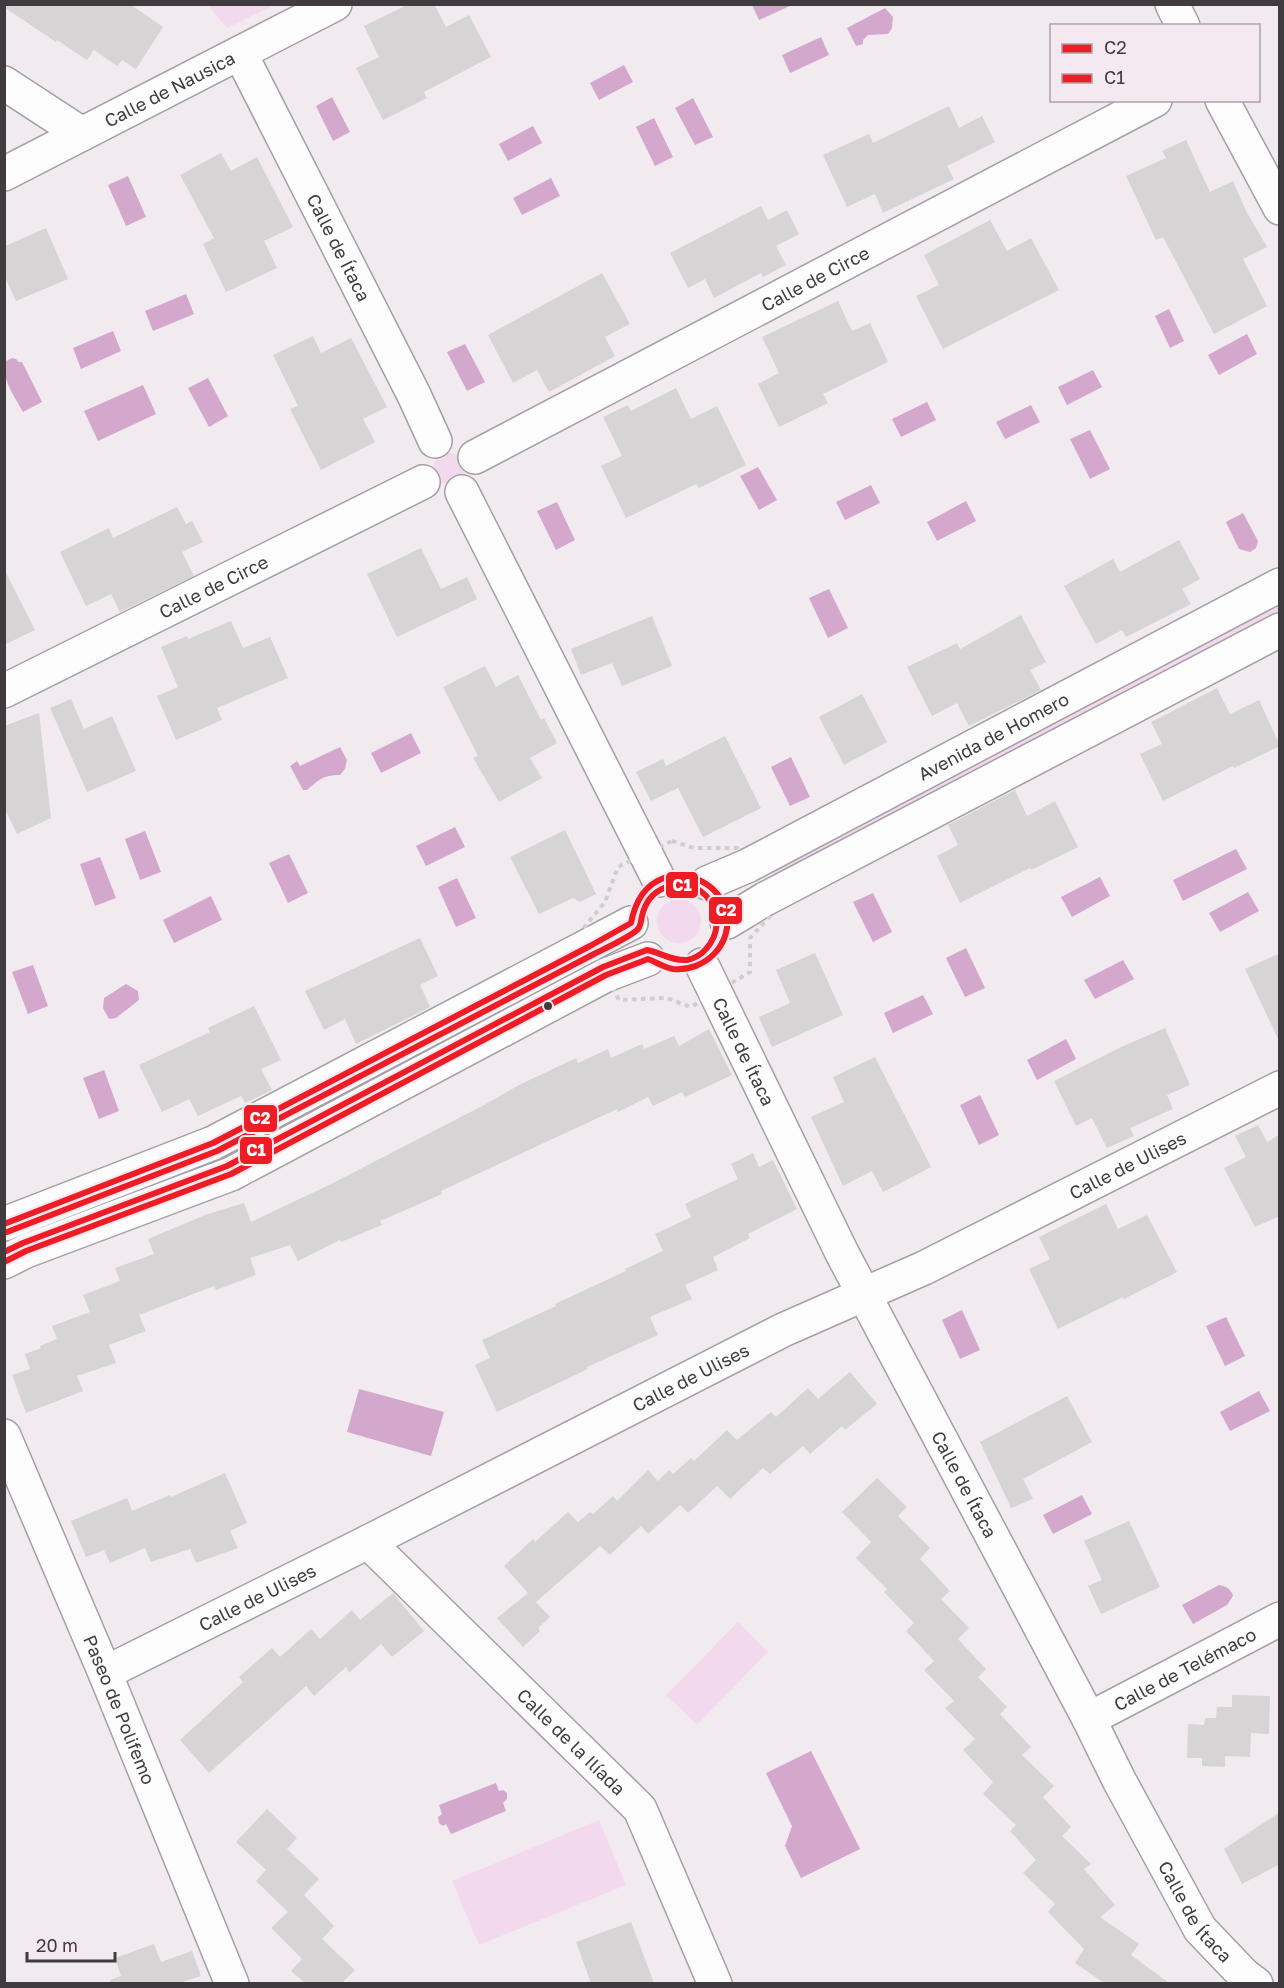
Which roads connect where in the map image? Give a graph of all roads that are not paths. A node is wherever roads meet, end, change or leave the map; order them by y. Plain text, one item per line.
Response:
1 (335, 4) edge
2 (1172, 4) edge
3 (1182, 24) edge
4 (240, 53) junction
5 (4, 83) edge
6 (1151, 102) edge
7 (1223, 102) edge
8 (82, 134) junction
9 (4, 174) edge
10 (1280, 208) edge
11 (435, 441) junction
12 (475, 457) junction
13 (423, 482) junction
14 (462, 492) junction
15 (1280, 585) edge
16 (1280, 630) edge
17 (4, 691) edge
18 (652, 867) junction
19 (707, 884) junction
20 (727, 922) junction
21 (631, 923) junction
22 (648, 959) junction
23 (709, 979) junction
24 (1280, 1088) edge
25 (4, 1224) edge
26 (4, 1262) edge
27 (865, 1293) junction
28 (4, 1436) edge
29 (368, 1542) junction
30 (1280, 1619) edge
31 (105, 1673) junction
32 (1089, 1719) junction
33 (232, 1983) edge
34 (715, 1983) edge
35 (1256, 1983) edge

1 - 4 street, Calle de Nausica
2 - 3 street
4 - 8 street, Calle de Nausica
4 - 11 street, Calle de Ítaca
5 - 8 street
6 - 12 street, Calle de Circe
7 - 10 street
8 - 9 street, Calle de Nausica
11 - 12 street
11 - 13 street
12 - 14 street
13 - 14 street
13 - 17 street, Calle de Circe
14 - 18 street
15 - 19 street, Avenida de Homero
16 - 20 street
18 - 19 street
18 - 21 street
19 - 20 street
20 - 23 street
21 - 22 street
21 - 25 street
22 - 23 street
22 - 26 street
23 - 27 street, Calle de Ítaca
24 - 27 street, Calle de Ulises
27 - 29 street, Calle de Ulises
27 - 32 street, Calle de Ítaca
28 - 31 street, Paseo de Polifemo
29 - 31 street, Calle de Ulises
29 - 34 street, Calle de la Ilíada
30 - 32 street, Calle de Telémaco
31 - 33 street, Paseo de Polifemo
32 - 35 street, Calle de Ítaca

